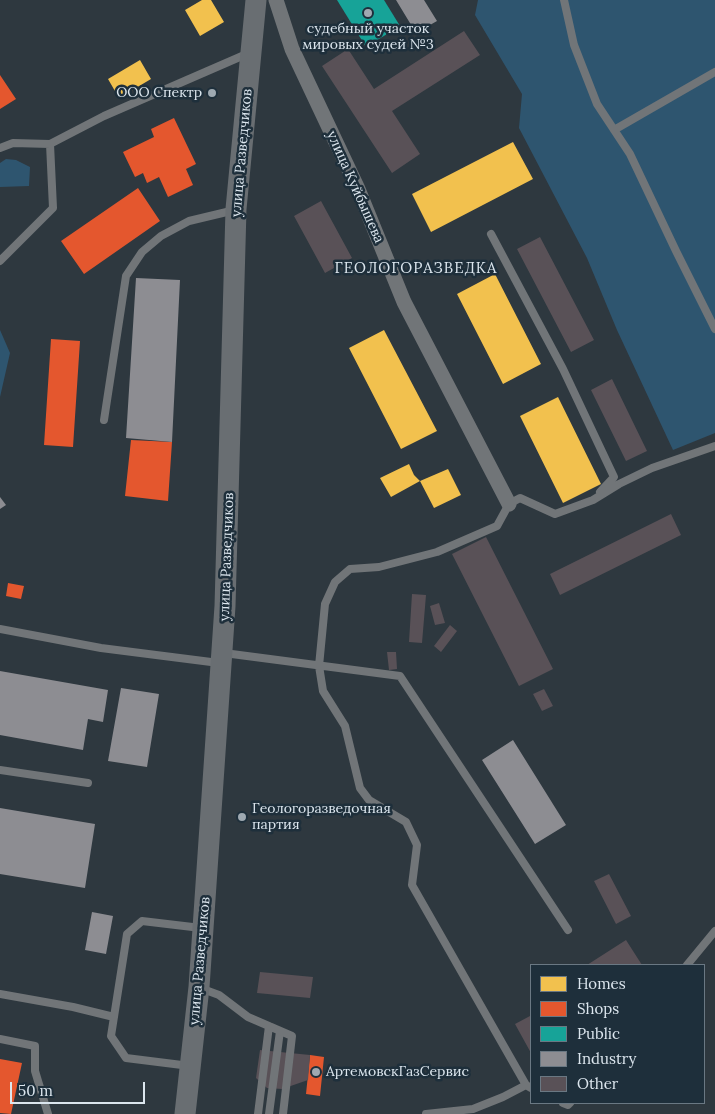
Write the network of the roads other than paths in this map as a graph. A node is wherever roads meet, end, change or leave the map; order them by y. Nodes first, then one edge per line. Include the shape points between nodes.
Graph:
1 (256, 0) edge
2 (276, 0) edge
3 (564, 0) edge
4 (250, 52) junction
5 (715, 72) edge
6 (614, 130) junction
7 (50, 144) junction
8 (0, 148) edge
9 (236, 209) junction
10 (491, 234) dead end
11 (0, 261) edge
12 (715, 329) edge
13 (104, 420) dead end
14 (715, 446) edge
15 (593, 500) junction
16 (510, 504) junction
17 (0, 629) edge
18 (221, 658) junction
19 (319, 666) junction
20 (0, 770) edge
21 (88, 783) dead end
22 (203, 928) junction
23 (568, 930) dead end
24 (715, 931) edge
25 (688, 964) edge
26 (199, 987) junction
27 (0, 994) edge
28 (114, 1018) junction
29 (269, 1026) junction
30 (280, 1031) junction
31 (0, 1038) edge
32 (190, 1066) junction
33 (528, 1086) edge
34 (48, 1114) edge
35 (185, 1114) edge
36 (258, 1114) edge
37 (270, 1114) edge
38 (283, 1114) edge
39 (426, 1114) edge

1 - 4 main road, улица Разведчиков
2 - 16 street, улица Куйбышева via 292,49 358,189 404,302
3 - 6 lane via 580,62 597,104
4 - 7 lane via 104,116
4 - 9 main road, улица Разведчиков
5 - 6 lane
6 - 12 lane via 630,154
7 - 8 lane via 12,143
7 - 11 lane via 53,208
9 - 13 lane via 189,221 161,236 142,252 126,276
9 - 18 main road, улица Разведчиков via 229,504
10 - 15 lane via 563,370 614,477
14 - 15 lane via 652,468
15 - 16 lane via 556,514 520,498
16 - 19 lane via 497,526 438,552 379,567 350,569 335,582 324,604
17 - 18 lane via 101,648
18 - 19 lane
18 - 22 main road, улица Разведчиков
19 - 23 lane via 400,676
19 - 33 lane via 323,691 345,726 360,788 369,800 406,822 417,845 412,885
20 - 21 lane
22 - 26 main road, улица Разведчиков
22 - 28 lane via 142,921 127,934
24 - 25 lane
26 - 29 lane
26 - 32 main road, улица Разведчиков
27 - 28 lane
28 - 32 lane via 111,1036 126,1058
29 - 30 lane
29 - 36 lane
30 - 37 lane
30 - 38 lane via 292,1036
31 - 34 lane via 35,1046 35,1071
32 - 35 main road, улица Разведчиков
33 - 39 lane via 472,1109

